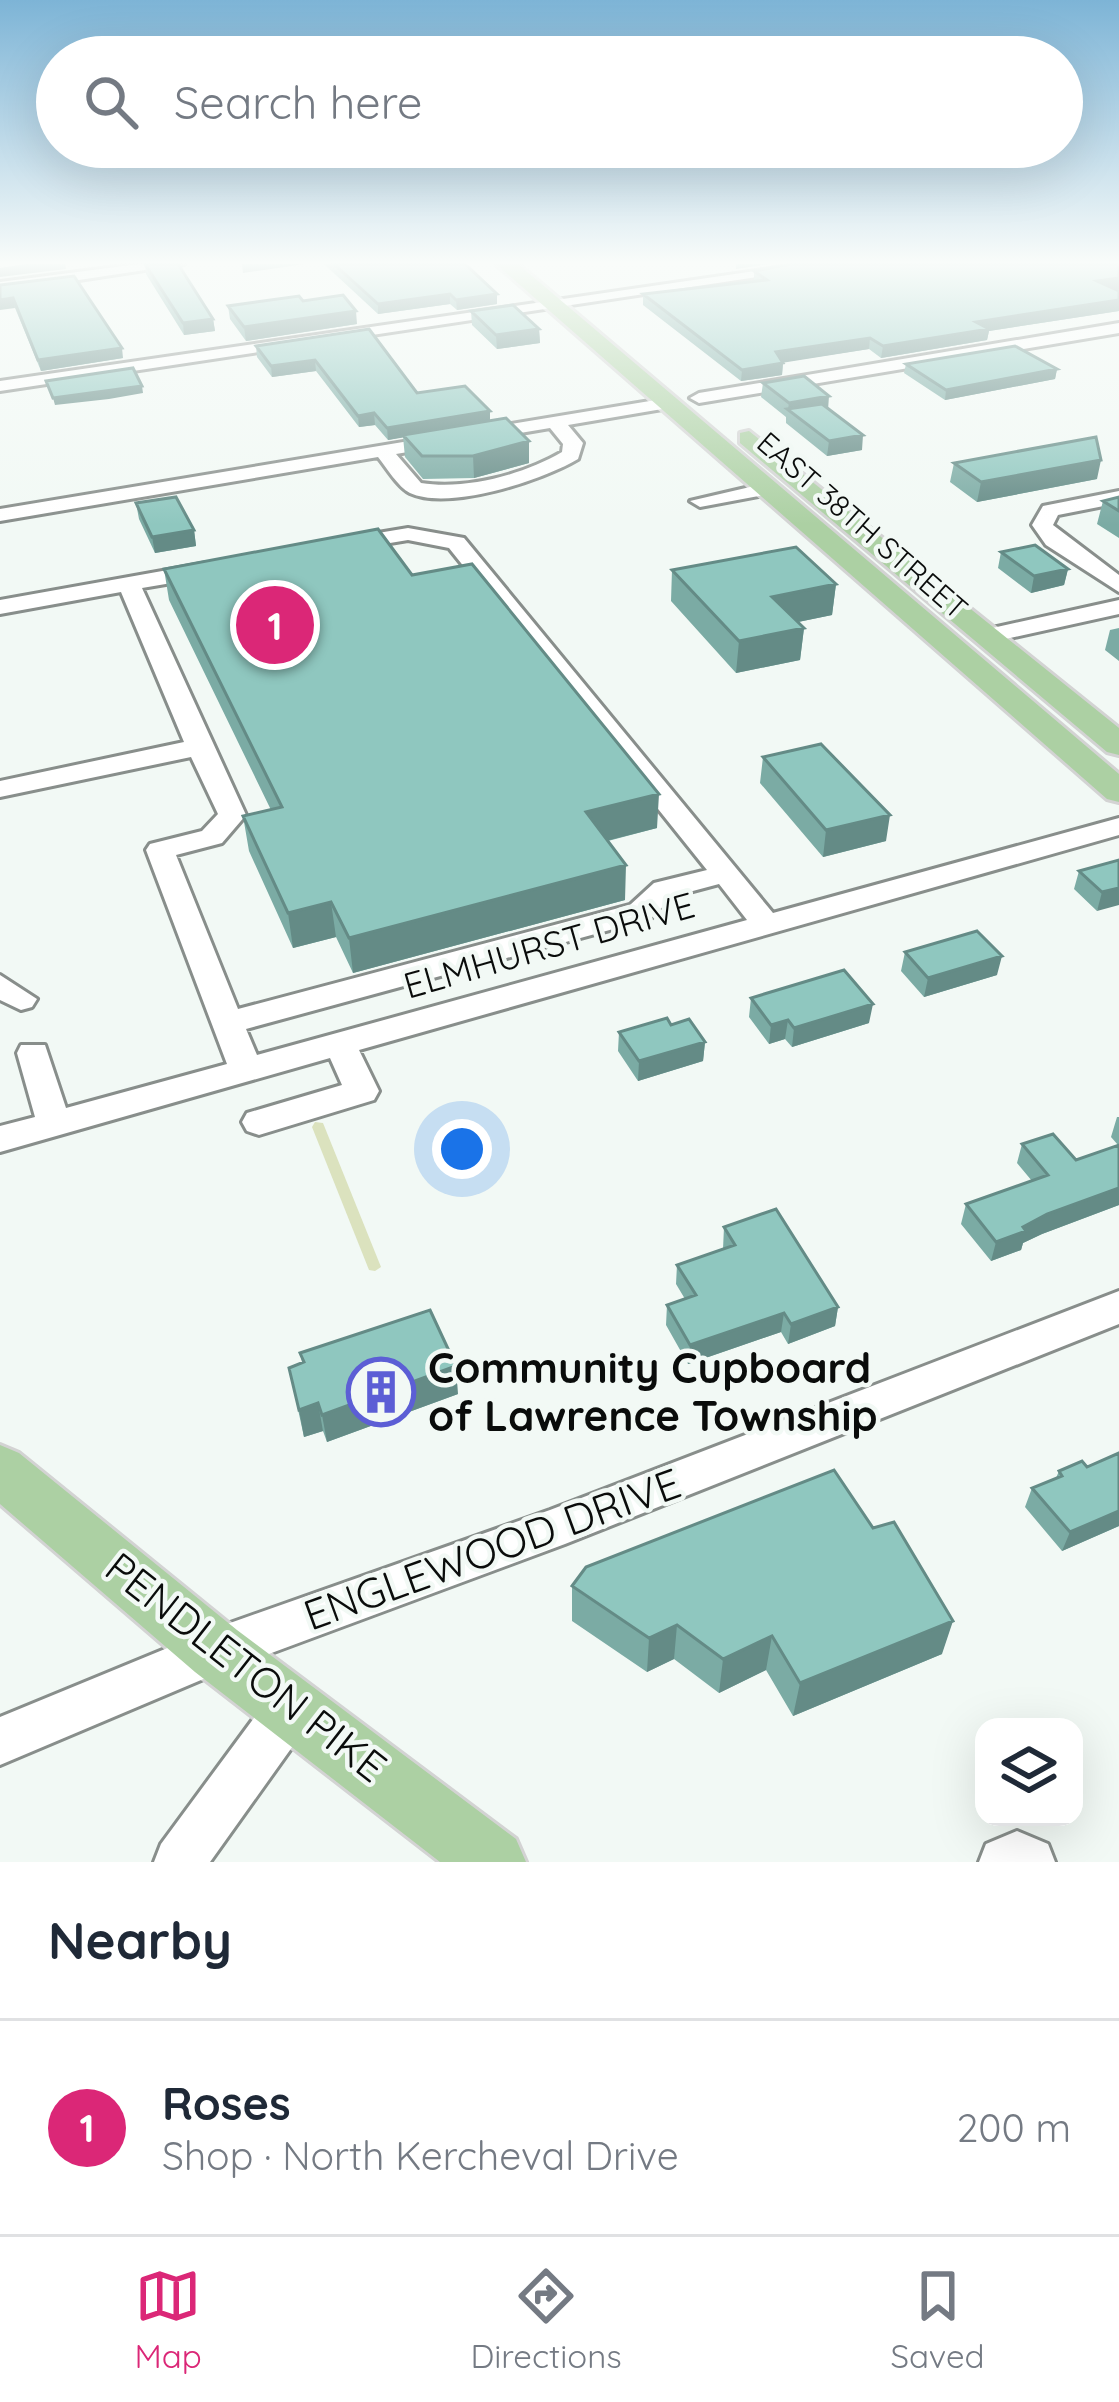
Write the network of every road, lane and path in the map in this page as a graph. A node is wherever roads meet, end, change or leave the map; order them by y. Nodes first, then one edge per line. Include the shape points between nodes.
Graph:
1 (240, 351) edge
2 (616, 351) edge
3 (635, 351) edge
4 (982, 351) edge
5 (0, 386) edge
6 (700, 398) junction
7 (668, 403) junction
8 (554, 421) junction
9 (382, 450) junction
10 (767, 489) junction
11 (1119, 496) edge
12 (700, 501) dead end
13 (0, 515) edge
14 (315, 550) edge
15 (222, 567) edge
16 (129, 584) junction
17 (1119, 585) edge
18 (0, 607) edge
19 (1119, 607) edge
20 (987, 636) junction
21 (1119, 745) edge
22 (199, 747) junction
23 (0, 790) edge
24 (1119, 792) edge
25 (1119, 826) edge
26 (725, 874) junction
27 (766, 925) junction
28 (227, 1023) junction
29 (340, 1044) junction
30 (33, 1053) dead end
31 (245, 1070) junction
32 (259, 1122) dead end
33 (54, 1124) junction
34 (0, 1139) edge
35 (1119, 1307) edge
36 (0, 1470) edge
37 (217, 1651) junction
38 (293, 1705) junction
39 (0, 1741) edge
40 (178, 1862) edge
41 (493, 1862) edge
42 (1004, 1862) edge
43 (1030, 1862) edge

1 - 5 street
2 - 7 main road, EAST 38TH STREET
3 - 6 main road, EAST 38TH STREET
4 - 6 street
6 - 20 main road, EAST 38TH STREET
7 - 8 street
7 - 10 main road, EAST 38TH STREET
8 - 9 street
8 - 9 street via 573,443 553,469 445,490 414,488
9 - 13 street
10 - 12 street
10 - 24 main road, EAST 38TH STREET
11 - 17 street via 1050,510 1042,525
14 - 26 street via 408,534 456,543
15 - 16 street
16 - 18 street
16 - 22 street
19 - 20 street
20 - 21 main road, EAST 38TH STREET
22 - 23 street
22 - 28 street via 232,815 212,837 160,850
25 - 27 street, ELMHURST DRIVE
26 - 27 street
26 - 28 street via 664,889 640,912
27 - 29 street, ELMHURST DRIVE
28 - 31 street
29 - 31 street, ELMHURST DRIVE
29 - 32 street via 362,1091
30 - 33 street
31 - 33 street, ELMHURST DRIVE
33 - 34 street, ELMHURST DRIVE
35 - 37 street, ENGLEWOOD DRIVE
36 - 37 main road, PENDLETON PIKE
37 - 38 main road, PENDLETON PIKE
37 - 39 street, ENGLEWOOD DRIVE
38 - 40 street
38 - 41 main road, PENDLETON PIKE
42 - 43 street

